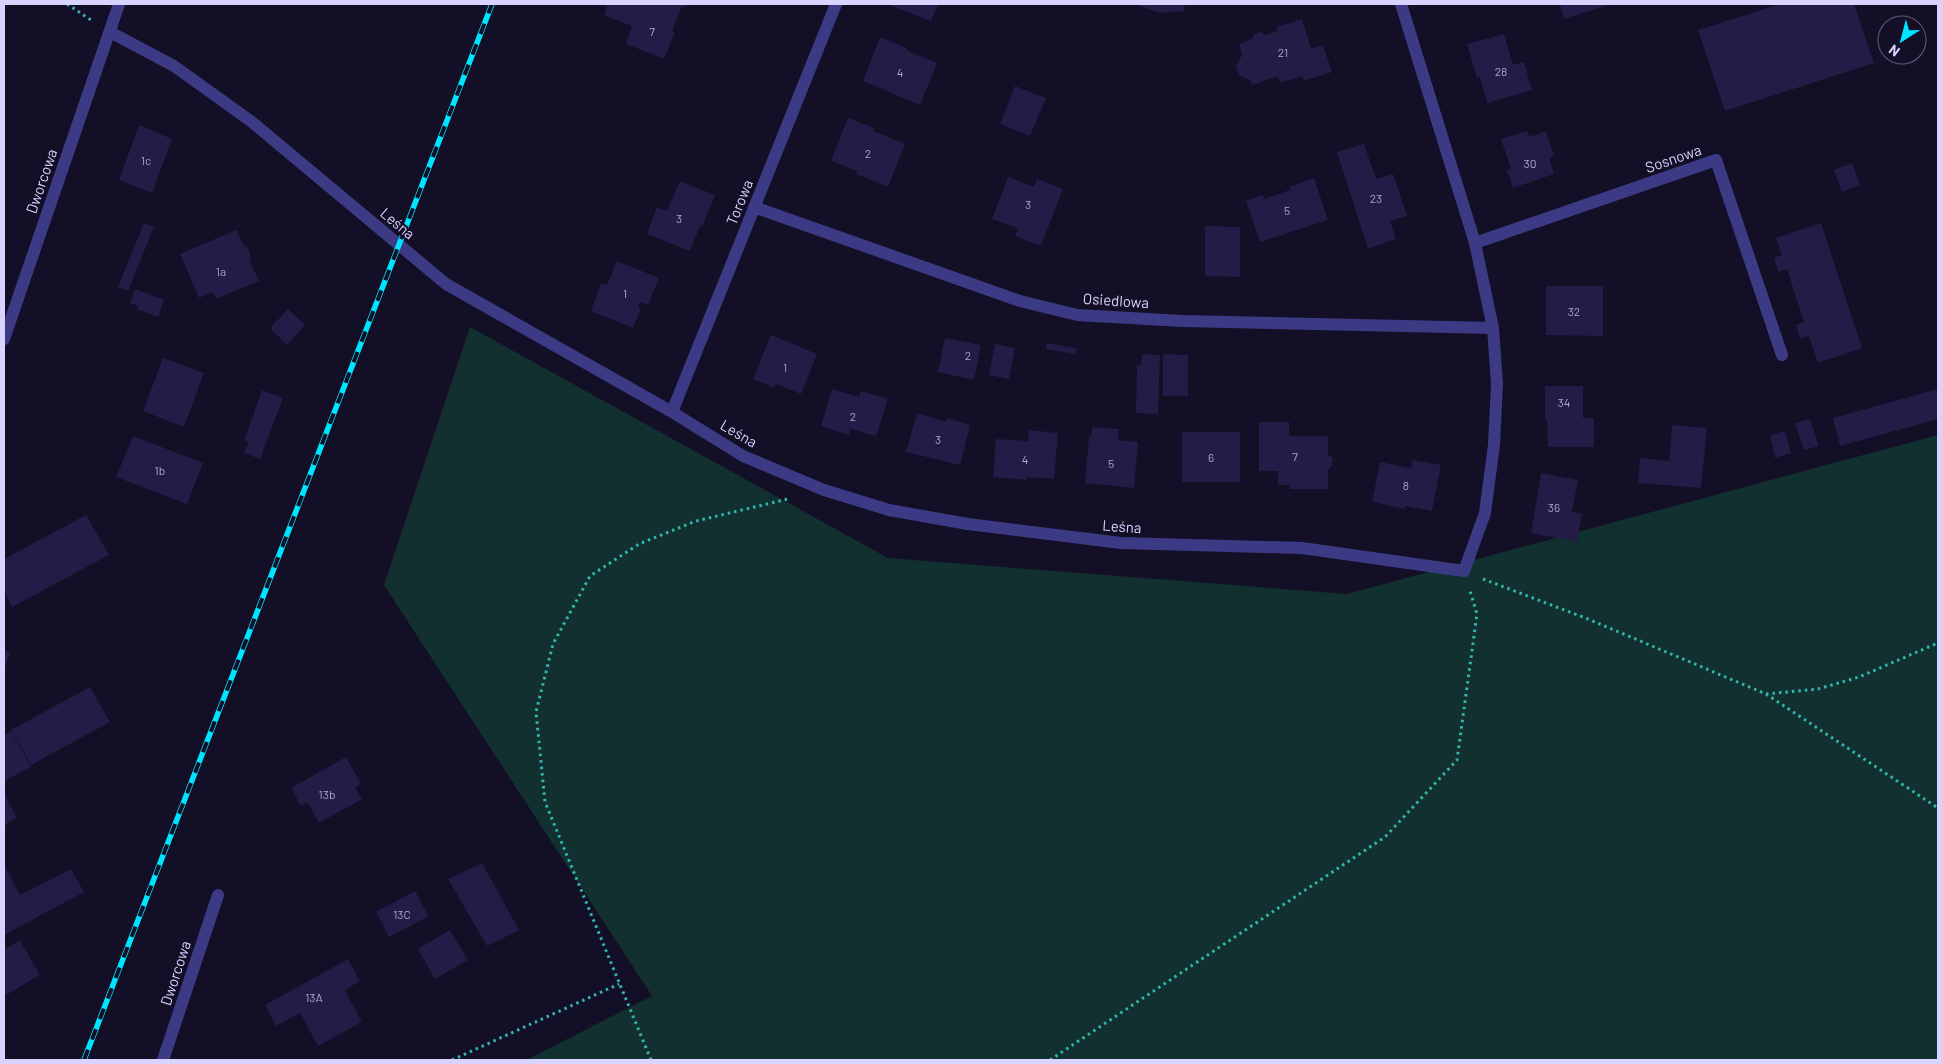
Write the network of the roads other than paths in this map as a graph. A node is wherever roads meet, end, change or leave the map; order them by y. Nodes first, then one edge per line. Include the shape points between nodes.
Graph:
1 (119, 4) edge
2 (836, 4) edge
3 (1401, 4) edge
4 (110, 32) junction
5 (754, 207) junction
6 (1475, 243) junction
7 (1493, 328) junction
8 (4, 339) edge
9 (1782, 355) dead end
10 (672, 412) junction
11 (218, 895) dead end
12 (163, 1060) edge

1 - 4 street, Dworcowa
2 - 5 street, Torowa
3 - 6 street
4 - 8 street, Dworcowa
4 - 10 street, Leśna via 174,66 252,122 446,284
5 - 7 street, Osiedlowa via 1020,301 1077,315 1183,321
5 - 10 street, Torowa
6 - 7 street
6 - 9 street, Sosnowa via 1716,160
7 - 10 street, Leśna via 1496,384 1494,445 1485,514 1464,571 1302,548 1121,543 978,526 889,510 824,490 743,456
11 - 12 street, Dworcowa

